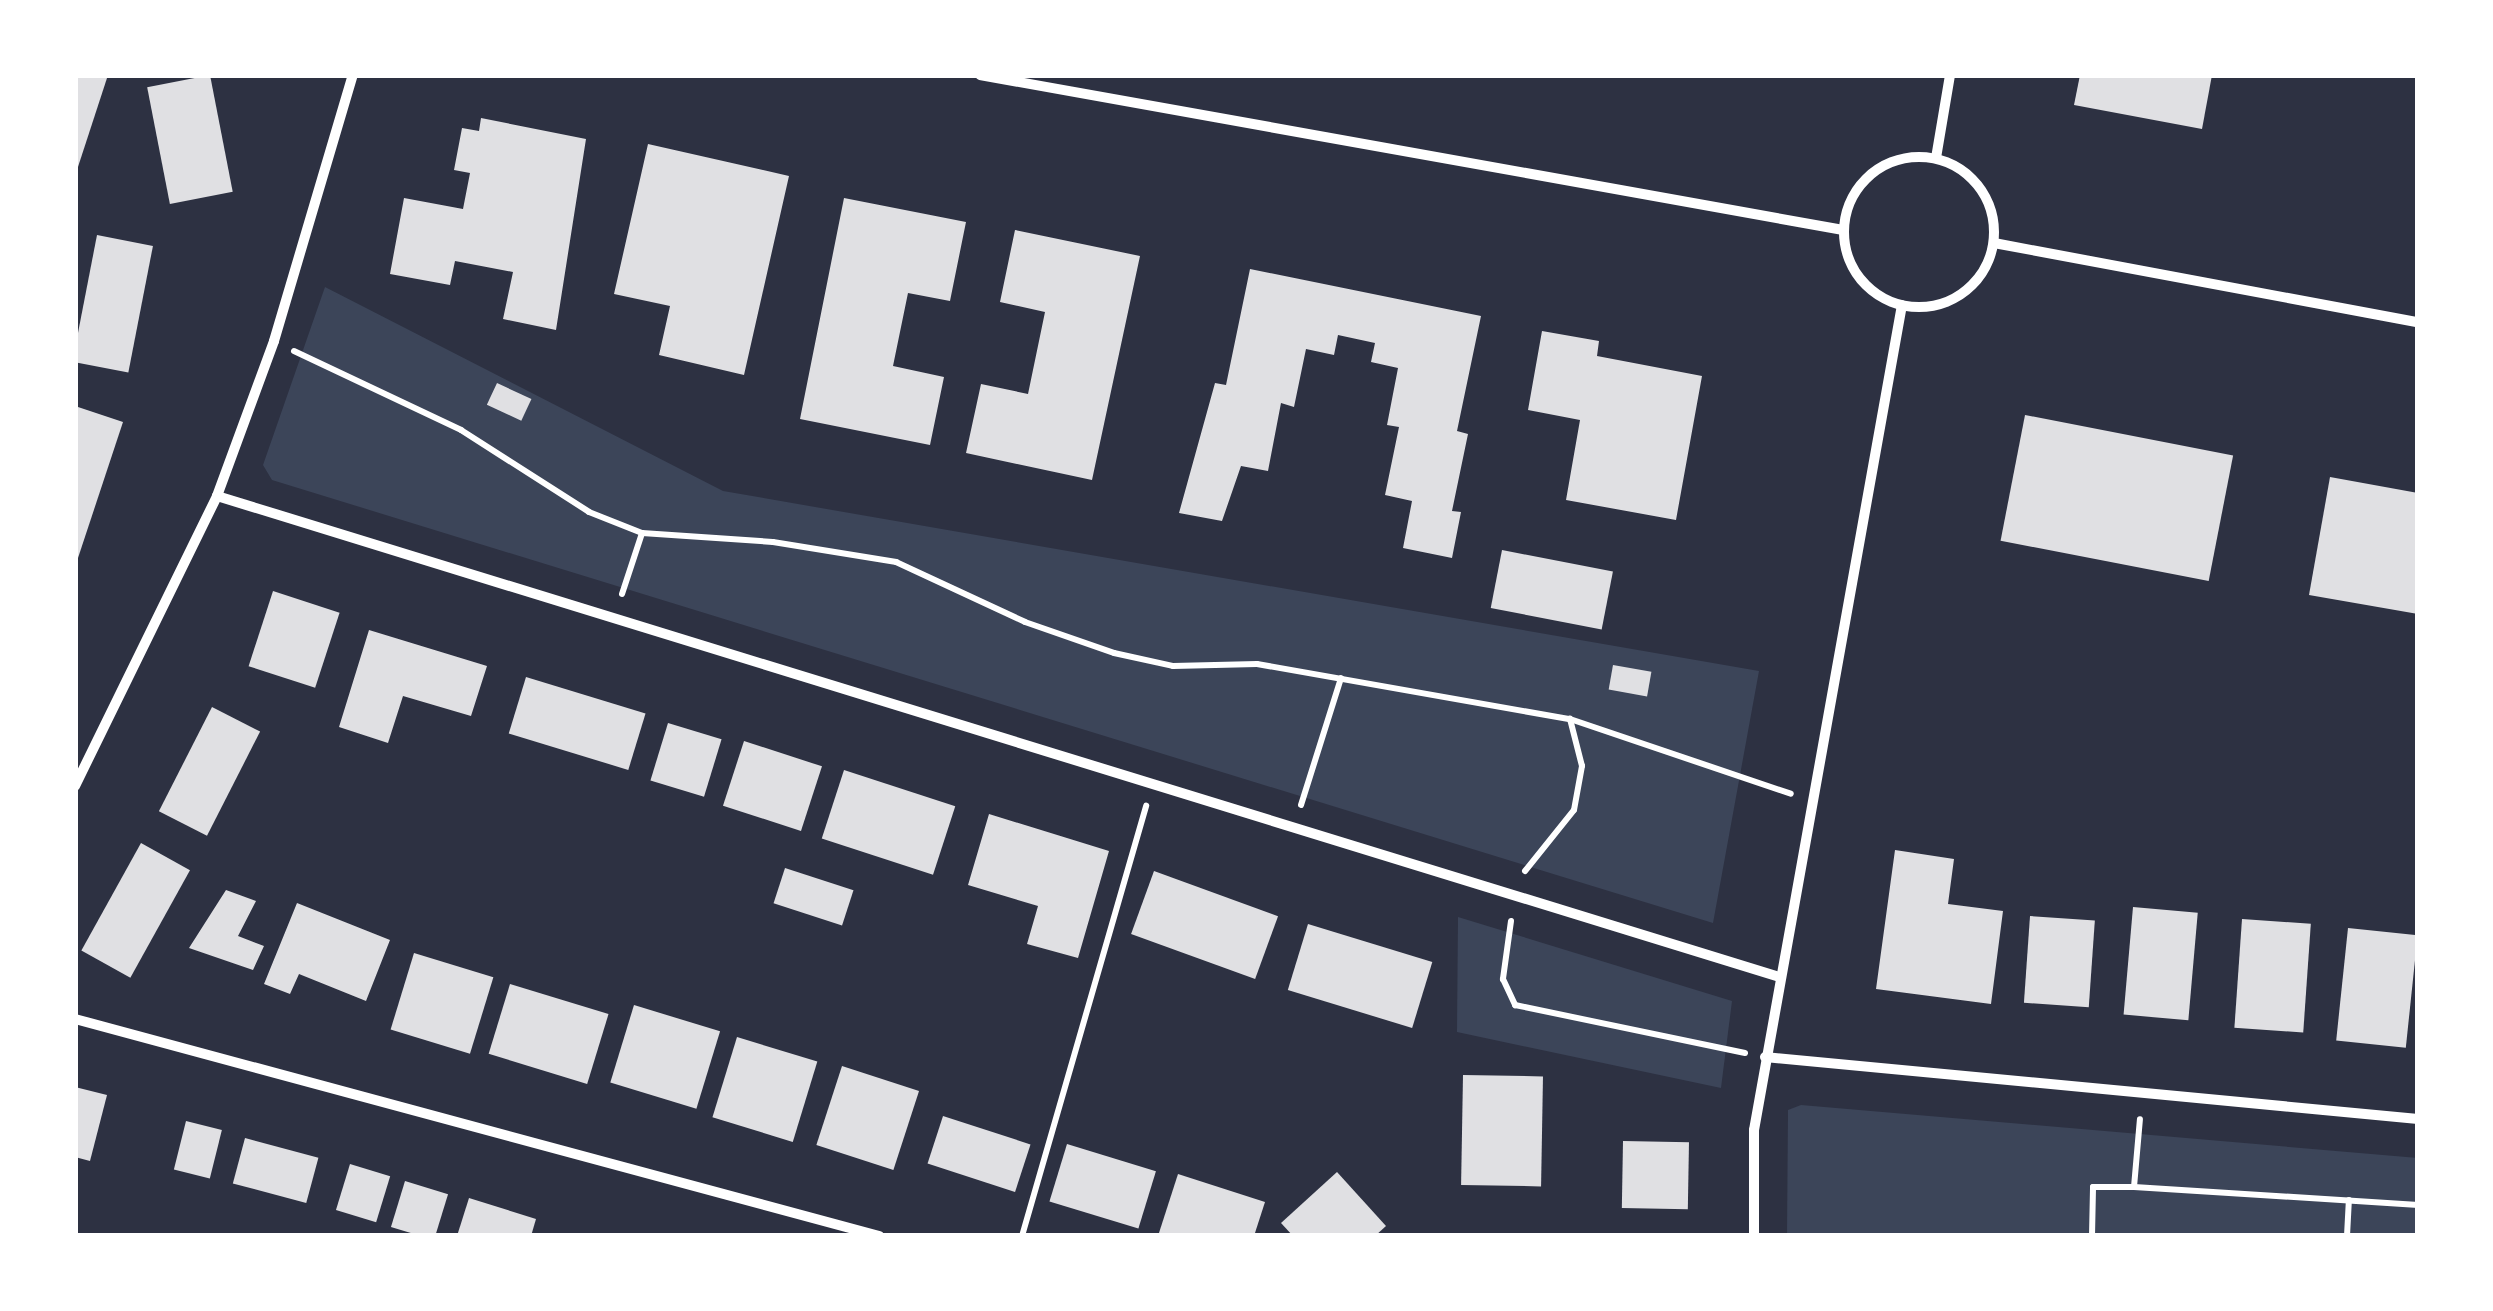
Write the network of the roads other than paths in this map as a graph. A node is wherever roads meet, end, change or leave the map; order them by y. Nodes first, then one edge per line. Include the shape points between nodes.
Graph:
1 (353, 75) edge
2 (980, 75) edge
3 (1950, 75) edge
4 (1936, 158) junction
5 (1844, 230) junction
6 (1994, 243) junction
7 (1902, 305) junction
8 (2418, 322) edge
9 (217, 496) junction
10 (75, 786) edge
11 (1780, 977) junction
12 (75, 1019) edge
13 (1766, 1057) junction
14 (2418, 1120) edge
15 (880, 1236) edge
16 (1754, 1236) edge

1 - 9 street via 274,341
2 - 5 street
3 - 4 street
4 - 5 street via 1892,161 1873,172 1847,208
4 - 6 street via 1975,180 1988,199
5 - 7 street via 1859,278
6 - 7 street via 1986,267 1951,301
6 - 8 street
7 - 11 street
9 - 10 street
9 - 11 street
11 - 13 street
12 - 15 street
13 - 14 street
13 - 16 street via 1754,1130

